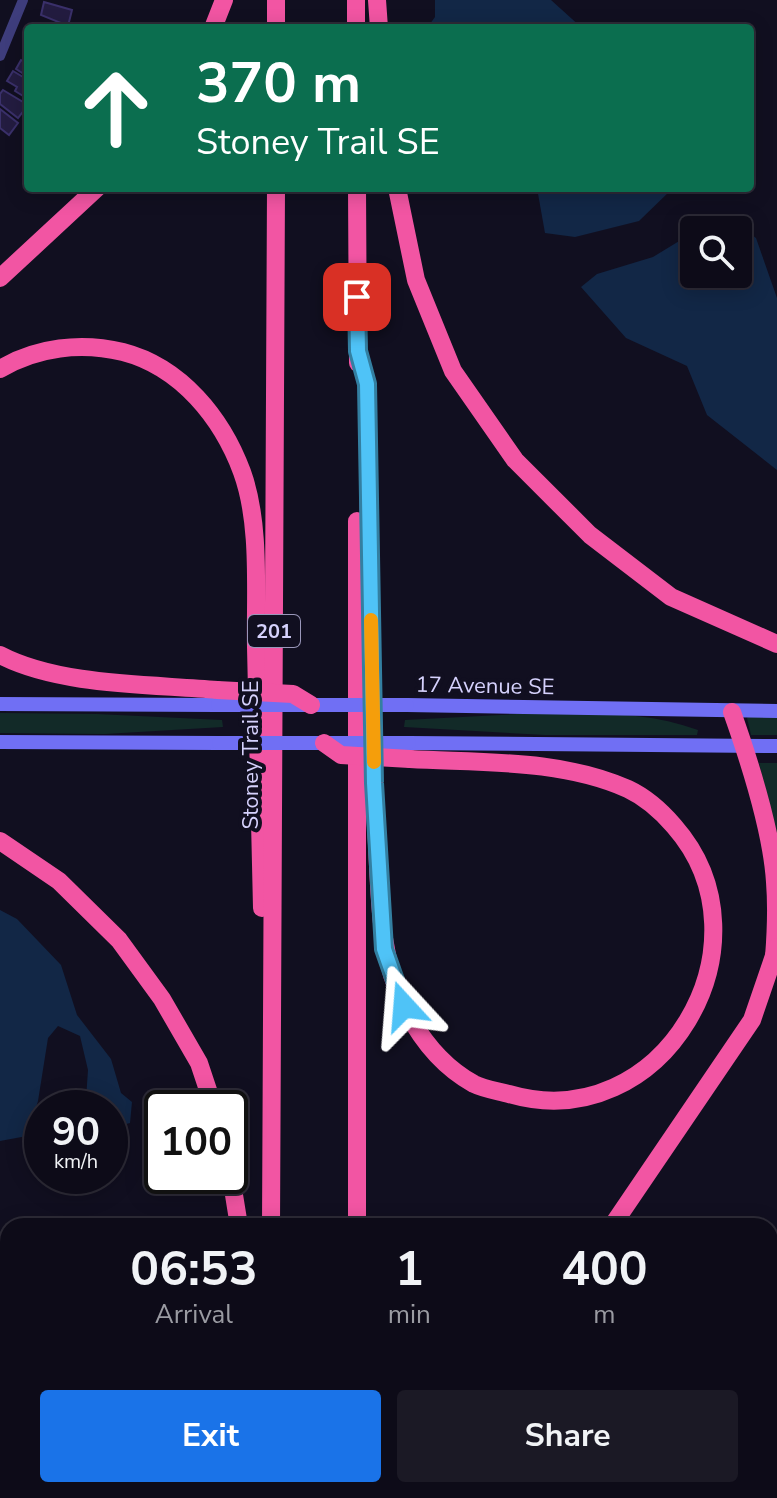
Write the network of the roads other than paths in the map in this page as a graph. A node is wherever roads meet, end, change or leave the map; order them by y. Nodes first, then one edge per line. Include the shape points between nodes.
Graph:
1 (23, 0) edge
2 (224, 0) edge
3 (276, 0) edge
4 (356, 0) edge
5 (377, 0) edge
6 (215, 24) edge
7 (276, 24) edge
8 (356, 24) edge
9 (379, 24) edge
10 (0, 56) edge
11 (93, 192) edge
12 (276, 192) edge
13 (357, 192) edge
14 (398, 192) edge
15 (0, 278) edge
16 (358, 351) junction
17 (0, 369) edge
18 (777, 644) edge
19 (0, 655) edge
20 (217, 697) junction
21 (0, 704) edge
22 (311, 705) joint
23 (777, 711) edge
24 (732, 712) junction
25 (0, 742) edge
26 (324, 743) joint
27 (744, 746) junction
28 (777, 746) edge
29 (409, 751) junction
30 (0, 841) edge
31 (776, 952) edge
32 (273, 1073) junction
33 (208, 1090) edge
34 (234, 1194) edge
35 (238, 1218) edge
36 (271, 1218) edge
37 (357, 1218) edge
38 (617, 1218) edge

1 - 10 street
2 - 6 highway
3 - 7 highway
4 - 8 highway
5 - 9 highway
11 - 15 highway
12 - 32 highway, Stoney Trail SE / 201
13 - 16 highway
14 - 18 highway via 416,280 453,371 515,460 590,535 671,597
16 - 29 highway via 367,384 374,783 384,949 404,1006 430,1049 474,1084 533,1101 589,1098 642,1074 682,1035 707,986 716,932 707,877 687,840 632,791 597,778
16 - 37 highway
17 - 32 highway via 58,349 111,349 137,356 184,384 204,404 243,475 255,559 265,1054
19 - 20 highway via 78,678
20 - 21 main road
20 - 22 highway, bridge via 293,694
22 - 24 main road, 17 Avenue SE, bridge
23 - 24 main road, 17 Avenue SE
24 - 27 highway
25 - 26 main road, bridge
26 - 29 highway, bridge via 341,755
27 - 28 main road
27 - 29 main road
27 - 31 highway via 775,879
30 - 33 highway via 59,881 119,940 162,999 199,1063
31 - 38 highway via 752,1020
32 - 36 highway, Stoney Trail SE / 201
34 - 35 highway

